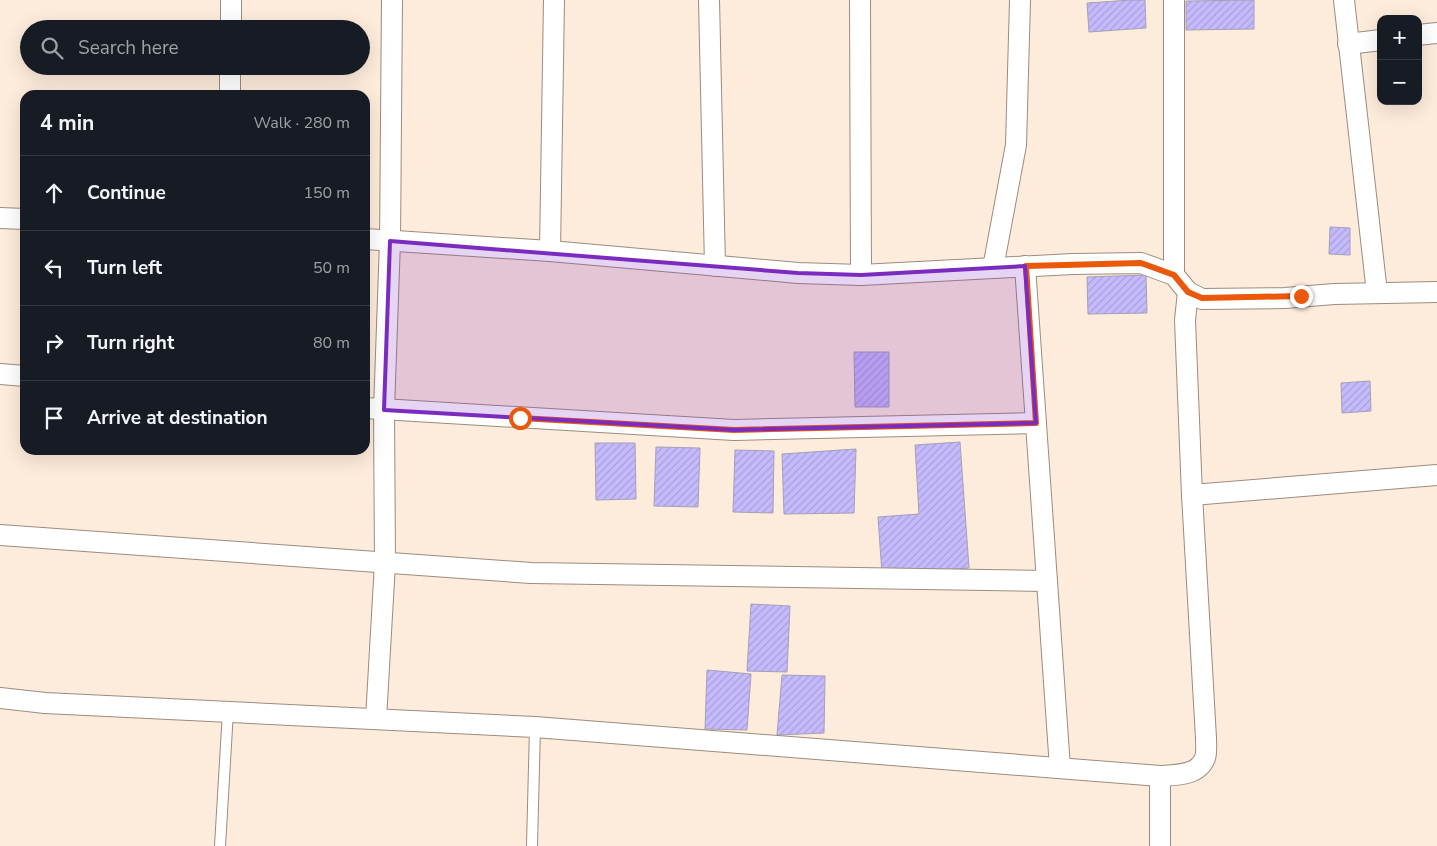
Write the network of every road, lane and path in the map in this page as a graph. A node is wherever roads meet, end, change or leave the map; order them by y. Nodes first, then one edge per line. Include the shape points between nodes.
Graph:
1 (231, 0) edge
2 (392, 0) edge
3 (554, 0) edge
4 (709, 0) edge
5 (860, 0) edge
6 (1020, 0) edge
7 (1174, 0) edge
8 (1344, 0) edge
9 (231, 20) edge
10 (1437, 33) edge
11 (1422, 35) edge
12 (1377, 40) edge
13 (1348, 44) junction
14 (230, 75) edge
15 (230, 90) edge
16 (0, 218) edge
17 (20, 219) edge
18 (370, 240) edge
19 (390, 241) junction
20 (550, 251) junction
21 (715, 266) junction
22 (1026, 266) junction
23 (993, 268) junction
24 (861, 275) junction
25 (1174, 275) junction
26 (1188, 292) junction
27 (1378, 292) junction
28 (1437, 292) edge
29 (0, 374) edge
30 (20, 376) edge
31 (374, 409) edge
32 (1036, 423) junction
33 (1437, 476) edge
34 (1192, 495) junction
35 (0, 535) edge
36 (385, 563) junction
37 (1047, 581) junction
38 (0, 698) edge
39 (228, 711) junction
40 (376, 719) junction
41 (536, 727) junction
42 (1060, 768) junction
43 (1160, 776) junction
44 (220, 846) edge
45 (532, 846) edge
46 (1160, 846) edge

1 - 9 street
2 - 19 street
3 - 20 street
4 - 21 street
5 - 24 street
6 - 23 street via 1016,144
7 - 25 street
8 - 13 street
10 - 11 street
12 - 13 street
13 - 27 street
14 - 15 street
16 - 17 street
18 - 19 street
19 - 20 street
19 - 31 street
20 - 21 street
21 - 24 street
22 - 23 street
22 - 25 street via 1141,263
22 - 32 street
23 - 24 street
25 - 26 street
26 - 27 street via 1202,298 1217,299
26 - 34 street via 1185,320
27 - 28 street
29 - 30 street
31 - 32 street via 734,430
31 - 36 street
32 - 37 street
33 - 34 street
34 - 43 street via 1205,758 1198,768 1182,775
35 - 36 street
36 - 37 street via 531,574
36 - 40 street
37 - 42 street
38 - 39 street
39 - 40 street
39 - 44 lane
40 - 41 street
41 - 42 street
41 - 45 lane
42 - 43 street
43 - 46 street

